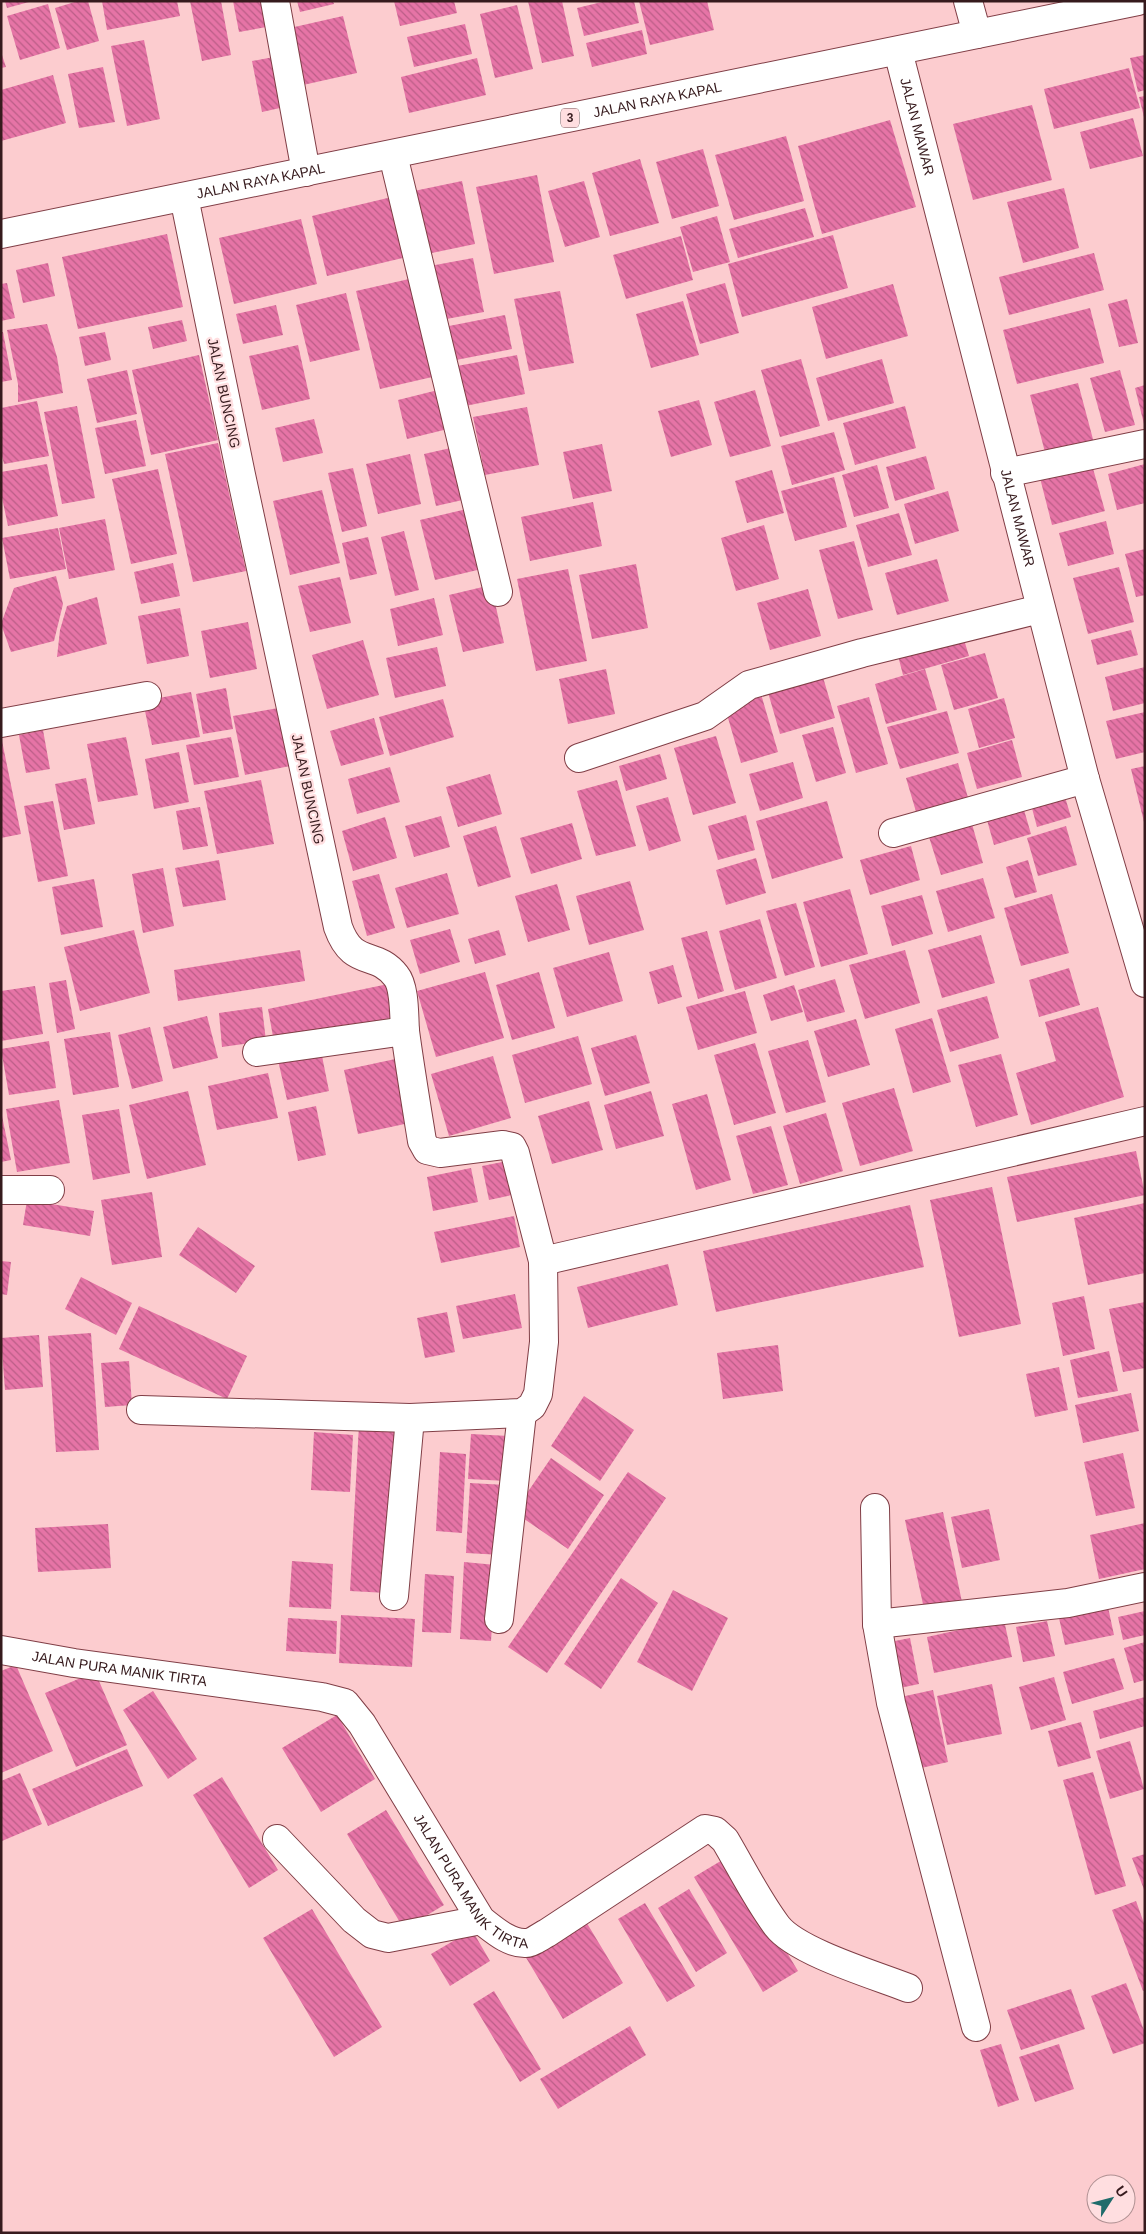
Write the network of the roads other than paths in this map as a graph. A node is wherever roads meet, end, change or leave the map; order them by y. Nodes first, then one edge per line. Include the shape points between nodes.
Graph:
1 (275, 1) edge
2 (968, 1) edge
3 (1138, 1) edge
4 (977, 34) junction
5 (898, 51) junction
6 (393, 154) junction
7 (306, 172) junction
8 (184, 197) junction
9 (1, 234) edge
10 (1145, 444) edge
11 (1006, 473) junction
12 (498, 592) dead end
13 (1040, 610) junction
14 (147, 696) dead end
15 (1, 723) edge
16 (579, 758) dead end
17 (1085, 779) junction
18 (893, 833) dead end
19 (1145, 983) edge
20 (405, 1031) junction
21 (257, 1052) dead end
22 (1145, 1121) edge
23 (1, 1190) edge
24 (50, 1190) dead end
25 (543, 1261) junction
26 (530, 1403) junction
27 (141, 1410) dead end
28 (410, 1418) junction
29 (875, 1508) dead end
30 (1145, 1587) edge
31 (394, 1596) dead end
32 (499, 1619) dead end
33 (877, 1624) junction
34 (1, 1650) edge
35 (277, 1840) dead end
36 (481, 1920) junction
37 (908, 1988) dead end
38 (976, 2027) dead end

1 - 7 main road
2 - 4 main road
3 - 4 main road, JALAN RAYA KAPAL / 3
4 - 5 main road, JALAN RAYA KAPAL / 3
5 - 6 main road, JALAN RAYA KAPAL / 3
5 - 11 main road, JALAN MAWAR
6 - 7 main road, JALAN RAYA KAPAL / 3
6 - 12 main road
7 - 8 main road, JALAN RAYA KAPAL / 3
8 - 9 main road, JALAN RAYA KAPAL / 3
8 - 20 main road, JALAN BUNCING via 338,927 344,943 352,952 386,966 398,977
10 - 11 main road
11 - 13 main road, JALAN MAWAR
13 - 16 main road via 862,653 749,685 699,718
13 - 17 main road, JALAN MAWAR
14 - 15 main road
17 - 18 main road
17 - 19 main road, JALAN MAWAR
20 - 21 main road
20 - 25 main road, JALAN BUNCING via 422,1141 427,1150 440,1153 503,1145 512,1147
22 - 25 main road
23 - 24 main road
25 - 26 main road via 544,1342
26 - 28 main road
26 - 32 main road
27 - 28 main road
28 - 31 main road
29 - 33 main road
30 - 33 main road via 1068,1603
33 - 38 main road via 891,1704
34 - 36 main road, JALAN PURA MANIK TIRTA via 345,1703 362,1724
35 - 36 main road via 354,1920 372,1934 388,1938
36 - 37 main road, JALAN PURA MANIK TIRTA via 500,1934 526,1943 547,1933 705,1830 715,1832 725,1840 777,1926 793,1940

